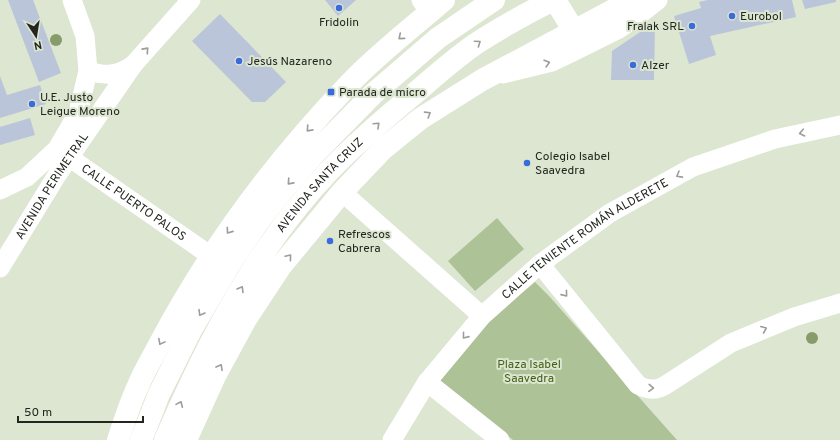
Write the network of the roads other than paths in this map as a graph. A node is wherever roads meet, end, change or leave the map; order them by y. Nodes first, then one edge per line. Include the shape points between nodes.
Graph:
1 (72, 0) edge
2 (191, 0) edge
3 (450, 0) edge
4 (494, 0) edge
5 (554, 0) edge
6 (632, 0) edge
7 (658, 0) edge
8 (432, 4) edge
9 (602, 7) edge
10 (574, 31) junction
11 (438, 38) junction
12 (133, 65) junction
13 (88, 71) junction
14 (482, 80) junction
15 (840, 125) edge
16 (63, 153) junction
17 (0, 190) edge
18 (342, 192) junction
19 (211, 256) junction
20 (540, 264) junction
21 (0, 268) edge
22 (840, 303) edge
23 (482, 316) junction
24 (427, 382) junction
25 (118, 440) edge
26 (141, 440) edge
27 (165, 440) edge
28 (186, 440) edge
29 (392, 440) edge
30 (500, 440) edge

1 - 13 street via 85,36
12 -> 2 street, AVENIDA PERIMETRAL
3 - 11 main road
4 - 11 main road, AVENIDA SANTA CRUZ
5 - 10 main road
27 -> 5 main road, AVENIDA SANTA CRUZ via 218,328 250,274 281,230 329,171 380,123 479,42
6 - 9 main road, AVENIDA SANTA CRUZ
14 -> 7 street via 552,62 619,29
8 -> 19 main road via 352,82 303,135 266,178
9 - 10 main road, AVENIDA SANTA CRUZ
10 - 14 main road, AVENIDA SANTA CRUZ
11 -> 26 main road, AVENIDA SANTA CRUZ via 373,94 316,152 258,222 191,330 159,394
12 - 13 street, AVENIDA PERIMETRAL via 124,72 111,74
12 - 16 street, AVENIDA PERIMETRAL
13 - 16 street via 78,113
18 -> 14 main road, AVENIDA SANTA CRUZ via 383,149 420,119
15 -> 20 street, CALLE TENIENTE ROMÁN ALDERETE via 774,139 693,167 610,213
16 - 17 street via 27,177
16 - 19 street, CALLE PUERTO PALOS
16 - 21 street, AVENIDA PERIMETRAL via 56,175
18 - 23 street
28 -> 18 main road, AVENIDA SANTA CRUZ via 215,376 246,319 281,266
19 -> 25 main road via 137,386
20 -> 22 street via 638,385 650,390 664,386 731,343 794,316
20 - 23 street, CALLE TENIENTE ROMÁN ALDERETE
23 -> 24 street, CALLE TENIENTE ROMÁN ALDERETE
24 - 29 street, CALLE TENIENTE ROMÁN ALDERETE
24 - 30 street

